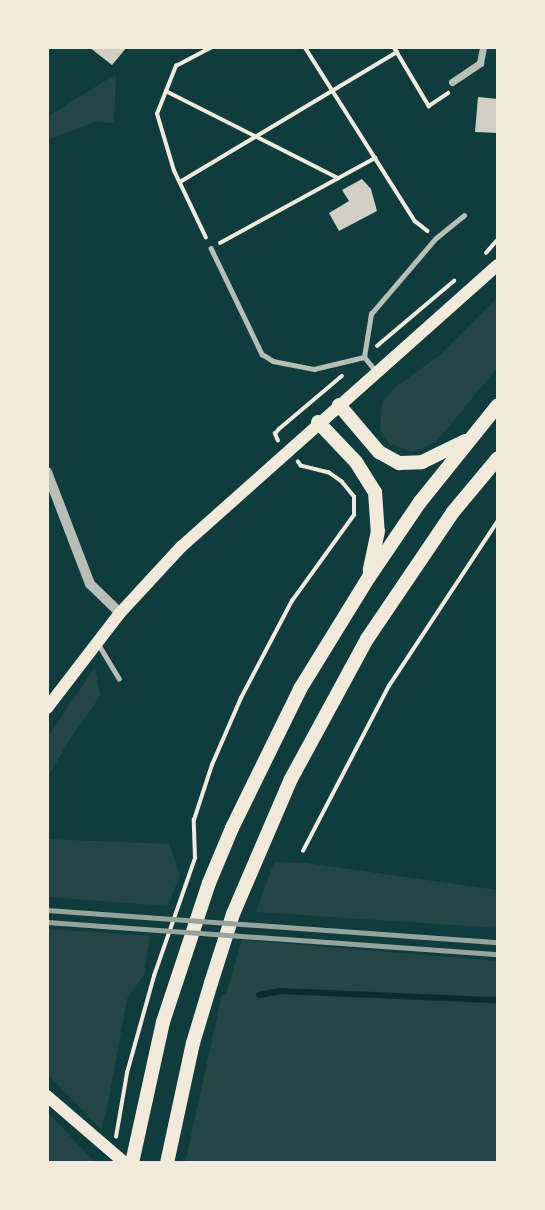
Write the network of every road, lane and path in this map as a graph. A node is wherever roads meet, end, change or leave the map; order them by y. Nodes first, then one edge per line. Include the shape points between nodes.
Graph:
1 (212, 47) edge
2 (305, 47) edge
3 (483, 47) edge
4 (396, 50) edge
5 (452, 82) dead end
6 (332, 90) junction
7 (166, 91) junction
8 (440, 99) dead end
9 (255, 137) junction
10 (375, 158) junction
11 (338, 178) junction
12 (180, 182) junction
13 (464, 215) dead end
14 (436, 238) junction
15 (211, 248) junction
16 (498, 265) edge
17 (364, 357) junction
18 (377, 372) junction
19 (339, 405) junction
20 (498, 405) edge
21 (318, 422) junction
22 (470, 439) junction
23 (287, 450) junction
24 (498, 458) edge
25 (47, 471) edge
26 (498, 522) edge
27 (369, 577) junction
28 (120, 613) junction
29 (96, 641) junction
30 (119, 678) dead end
31 (47, 708) edge
32 (303, 851) dead end
33 (47, 1096) edge
34 (114, 1150) dead end
35 (125, 1163) edge
36 (132, 1163) edge
37 (167, 1163) edge

1 - 7 path via 176,66
2 - 6 path
3 - 5 street via 480,63
4 - 6 path
4 - 8 path via 429,106
6 - 9 path
6 - 10 path
7 - 9 path
7 - 12 path via 158,114
9 - 11 path
9 - 12 path
10 - 11 path
10 - 14 path via 415,221
11 - 15 path
12 - 15 path
13 - 14 lane
14 - 17 lane via 370,314
15 - 17 lane via 262,354 273,361 314,369
16 - 18 main road
17 - 18 lane
18 - 19 main road
19 - 21 main road
19 - 22 highway via 379,452 399,463 422,462
20 - 22 highway
21 - 23 main road
21 - 27 highway via 356,463 375,492 378,531
22 - 27 highway
23 - 28 main road via 181,547
23 - 34 path via 301,466 330,473 342,482 354,497 355,515 292,601 212,765 194,820 195,858 154,976 127,1073
24 - 37 highway via 453,512 367,639 291,779 233,914 203,1010
25 - 28 street via 90,584
26 - 32 path via 389,686
27 - 36 highway via 300,690 226,842 163,1023
28 - 29 main road
29 - 30 lane
29 - 31 main road
33 - 35 main road

